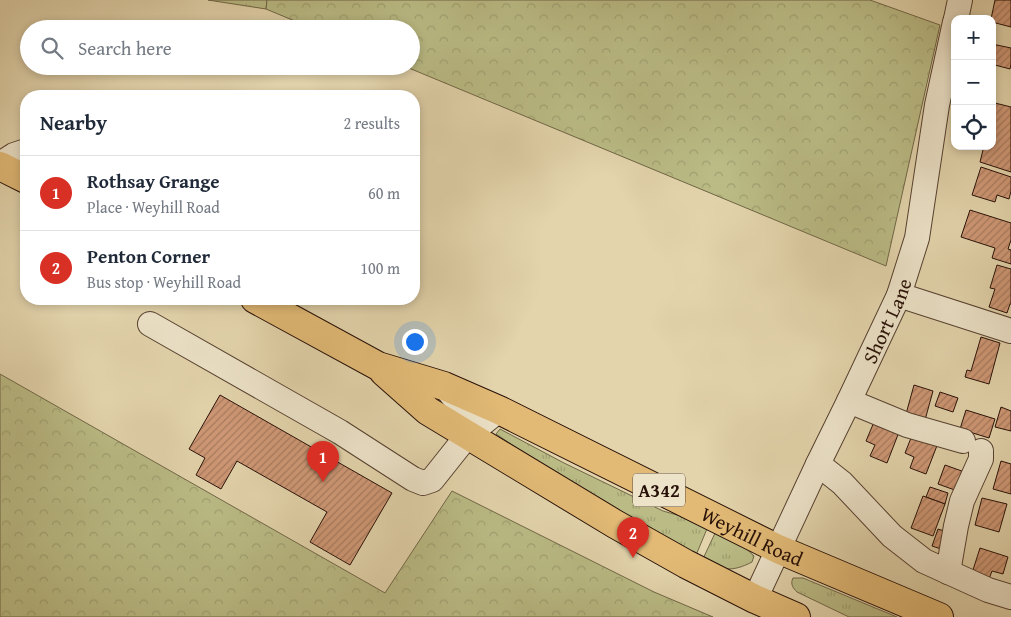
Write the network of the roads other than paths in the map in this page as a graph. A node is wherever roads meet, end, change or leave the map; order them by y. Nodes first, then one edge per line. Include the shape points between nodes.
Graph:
1 (960, 0) edge
2 (956, 15) edge
3 (951, 39) edge
4 (20, 153) edge
5 (0, 165) edge
6 (20, 176) edge
7 (898, 295) junction
8 (266, 305) edge
9 (150, 324) dead end
10 (1011, 331) edge
11 (378, 366) junction
12 (444, 386) junction
13 (849, 401) junction
14 (499, 410) junction
15 (467, 436) junction
16 (818, 464) junction
17 (778, 549) junction
18 (948, 572) junction
19 (1011, 597) edge
20 (755, 599) junction
21 (796, 617) edge
22 (939, 617) edge

1 - 2 street, Short Lane
3 - 7 street, Short Lane via 937,105 917,238
4 - 5 street
5 - 6 main road
7 - 10 street
7 - 13 street, Short Lane
8 - 11 main road, Weyhill Road / A342
9 - 15 street via 423,483 432,480
11 - 12 main road, Weyhill Road / A342
11 - 15 main road, Weyhill Road / A342 via 428,411
12 - 14 main road, Weyhill Road / A342
12 - 15 street via 462,407
13 - 16 street, Short Lane
13 - 18 street via 972,446 981,459 962,501
14 - 15 street
14 - 17 main road, Weyhill Road / A342
15 - 20 main road, Weyhill Road / A342 via 615,524
16 - 17 street, Short Lane
16 - 18 street via 842,483 892,536 924,562
17 - 20 street, Short Lane
17 - 22 main road, Weyhill Road / A342
18 - 19 street
20 - 21 main road, Weyhill Road / A342

